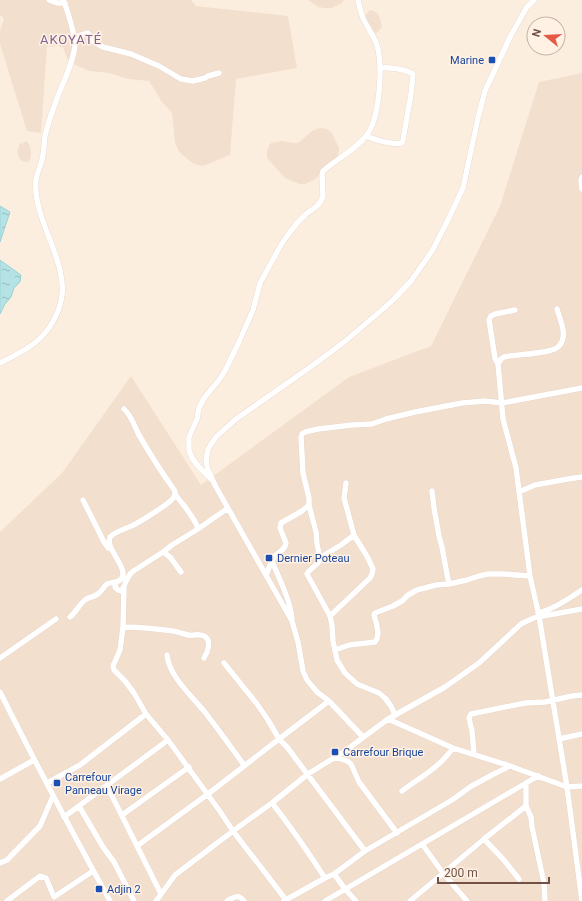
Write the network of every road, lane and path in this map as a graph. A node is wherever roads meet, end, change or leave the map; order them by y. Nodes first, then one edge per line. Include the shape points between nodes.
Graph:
1 (50, 0) edge
2 (358, 0) edge
3 (534, 0) edge
4 (64, 2) edge
5 (75, 37) junction
6 (380, 68) junction
7 (219, 73) dead end
8 (366, 136) junction
9 (582, 177) edge
10 (582, 189) edge
11 (557, 309) dead end
12 (515, 310) dead end
13 (0, 363) edge
14 (498, 364) junction
15 (582, 388) edge
16 (502, 403) junction
17 (124, 409) dead end
18 (582, 477) edge
19 (214, 482) junction
20 (346, 483) dead end
21 (432, 491) dead end
22 (519, 492) junction
23 (175, 494) junction
24 (83, 500) dead end
25 (309, 505) junction
26 (228, 508) junction
27 (198, 529) junction
28 (354, 535) junction
29 (111, 548) junction
30 (163, 552) junction
31 (320, 558) junction
32 (272, 561) junction
33 (181, 572) dead end
34 (266, 575) junction
35 (530, 576) junction
36 (122, 582) junction
37 (449, 584) junction
38 (582, 590) edge
39 (582, 609) edge
40 (539, 614) junction
41 (70, 616) dead end
42 (330, 616) junction
43 (56, 619) dead end
44 (292, 621) junction
45 (123, 627) junction
46 (335, 650) junction
47 (167, 655) dead end
48 (0, 658) edge
49 (204, 658) dead end
50 (224, 663) dead end
51 (0, 692) edge
52 (582, 695) edge
53 (328, 701) junction
54 (552, 701) junction
55 (146, 714) junction
56 (395, 716) junction
57 (388, 719) junction
58 (582, 734) edge
59 (364, 737) junction
60 (279, 738) junction
61 (559, 739) junction
62 (168, 740) junction
63 (453, 748) junction
64 (474, 754) junction
65 (335, 757) junction
66 (34, 760) junction
67 (244, 765) junction
68 (510, 766) junction
69 (188, 767) junction
70 (308, 774) junction
71 (538, 776) junction
72 (0, 779) edge
73 (47, 783) junction
74 (526, 783) junction
75 (107, 786) junction
76 (582, 786) edge
77 (567, 787) junction
78 (402, 791) dead end
79 (208, 794) junction
80 (53, 796) junction
81 (272, 803) junction
82 (79, 806) junction
83 (526, 806) junction
84 (122, 815) junction
85 (64, 817) junction
86 (233, 831) junction
87 (397, 833) junction
88 (484, 839) junction
89 (422, 844) junction
90 (137, 846) junction
91 (365, 851) junction
92 (0, 863) edge
93 (93, 871) junction
94 (443, 873) junction
95 (334, 874) junction
96 (325, 878) junction
97 (519, 879) dead end
98 (345, 889) junction
99 (161, 894) junction
100 (285, 900) edge
101 (7, 901) edge
102 (110, 901) edge
103 (134, 901) edge
104 (156, 901) edge
105 (227, 901) edge
106 (244, 901) edge
107 (325, 901) edge
108 (356, 901) edge
109 (411, 901) edge
110 (467, 901) edge
111 (545, 901) edge
112 (582, 901) edge

1 - 4 street
2 - 6 street via 363,17 377,44
3 - 19 street via 510,35 485,91 463,188 432,251 411,281 383,309 343,343 236,419 216,437 208,449 206,461
4 - 5 street
5 - 7 street via 88,33 91,40 103,47 132,54 181,79 193,81
5 - 13 street via 75,45 45,137 36,183 37,197 61,276 61,301 52,324 43,336 30,347
6 - 8 street via 377,105 370,131
6 - 8 street via 387,67 413,74 403,140 402,143 394,144
8 - 19 street via 323,171 321,201 298,222 281,245 260,283 248,323 225,371 199,408 197,419 188,437 189,450 198,466
9 - 10 street
11 - 14 street via 563,328 560,347 508,356 500,359
12 - 14 street via 495,314 490,320
14 - 16 street
15 - 16 street
16 - 22 street via 503,419 516,468
16 - 25 street via 485,401 462,404 415,412 372,424 305,432 301,437 303,473
17 - 23 street
18 - 22 street via 535,485
19 - 26 street
20 - 28 street via 344,498
21 - 37 street via 438,536
22 - 35 street
23 - 27 street via 190,513
23 - 29 street via 170,502 112,535 109,541
24 - 29 street via 104,542
25 - 31 street
25 - 32 street via 281,523 280,528 286,546
26 - 27 street
26 - 34 street
27 - 30 street
28 - 31 street
28 - 42 street via 373,568 372,574
29 - 36 street via 122,570
30 - 33 street
30 - 36 street via 132,572
31 - 42 street via 307,574
32 - 34 street
32 - 44 street via 288,600
34 - 44 street
35 - 37 street via 488,574
35 - 40 street
36 - 41 street via 108,584 82,603
36 - 45 street
37 - 46 street via 417,590 393,606 375,613 378,635 375,642
38 - 40 street via 554,608
39 - 40 street via 543,616
40 - 54 street
40 - 56 street via 521,624 479,662 445,687
42 - 46 street
43 - 48 street
44 - 53 street via 307,680
45 - 49 street via 204,635 209,644
45 - 55 street via 114,670 134,693
46 - 56 street via 337,660 345,673 357,684 385,698
47 - 67 street via 174,676
50 - 60 street via 257,704
51 - 66 street
52 - 54 street
53 - 59 street
53 - 60 street
54 - 61 street
54 - 64 street via 525,703 472,714 469,721
55 - 62 street
55 - 73 street via 80,765
56 - 57 street
57 - 59 street
57 - 63 street
58 - 61 street
59 - 65 street
60 - 67 street
60 - 70 street
61 - 77 street
62 - 69 street
62 - 75 street
63 - 64 street
63 - 78 street via 433,769
64 - 68 street
65 - 70 street
65 - 87 street via 351,764 359,782
66 - 72 street
66 - 73 street
67 - 79 street
68 - 71 street
68 - 87 street via 470,787
69 - 79 street
69 - 84 street
70 - 81 street
70 - 91 street
71 - 74 street
71 - 77 street
73 - 80 street
74 - 83 street
74 - 89 street
75 - 82 street
75 - 84 street
76 - 77 street
77 - 112 street
79 - 86 street
79 - 90 street
80 - 85 street
80 - 92 street via 40,826 7,860
81 - 86 street
81 - 96 street
82 - 85 street
82 - 103 street via 114,862
83 - 88 street
83 - 111 street via 544,883
84 - 90 street
85 - 93 street
86 - 99 street via 176,875
86 - 100 street
87 - 91 street
88 - 94 street
88 - 97 street
89 - 94 street
89 - 98 street
90 - 99 street
91 - 95 street
93 - 101 street via 54,897 46,878 40,876
93 - 102 street
94 - 109 street
94 - 110 street
95 - 96 street
95 - 98 street
96 - 100 street
98 - 107 street
98 - 108 street
99 - 104 street
105 - 106 street via 238,896

